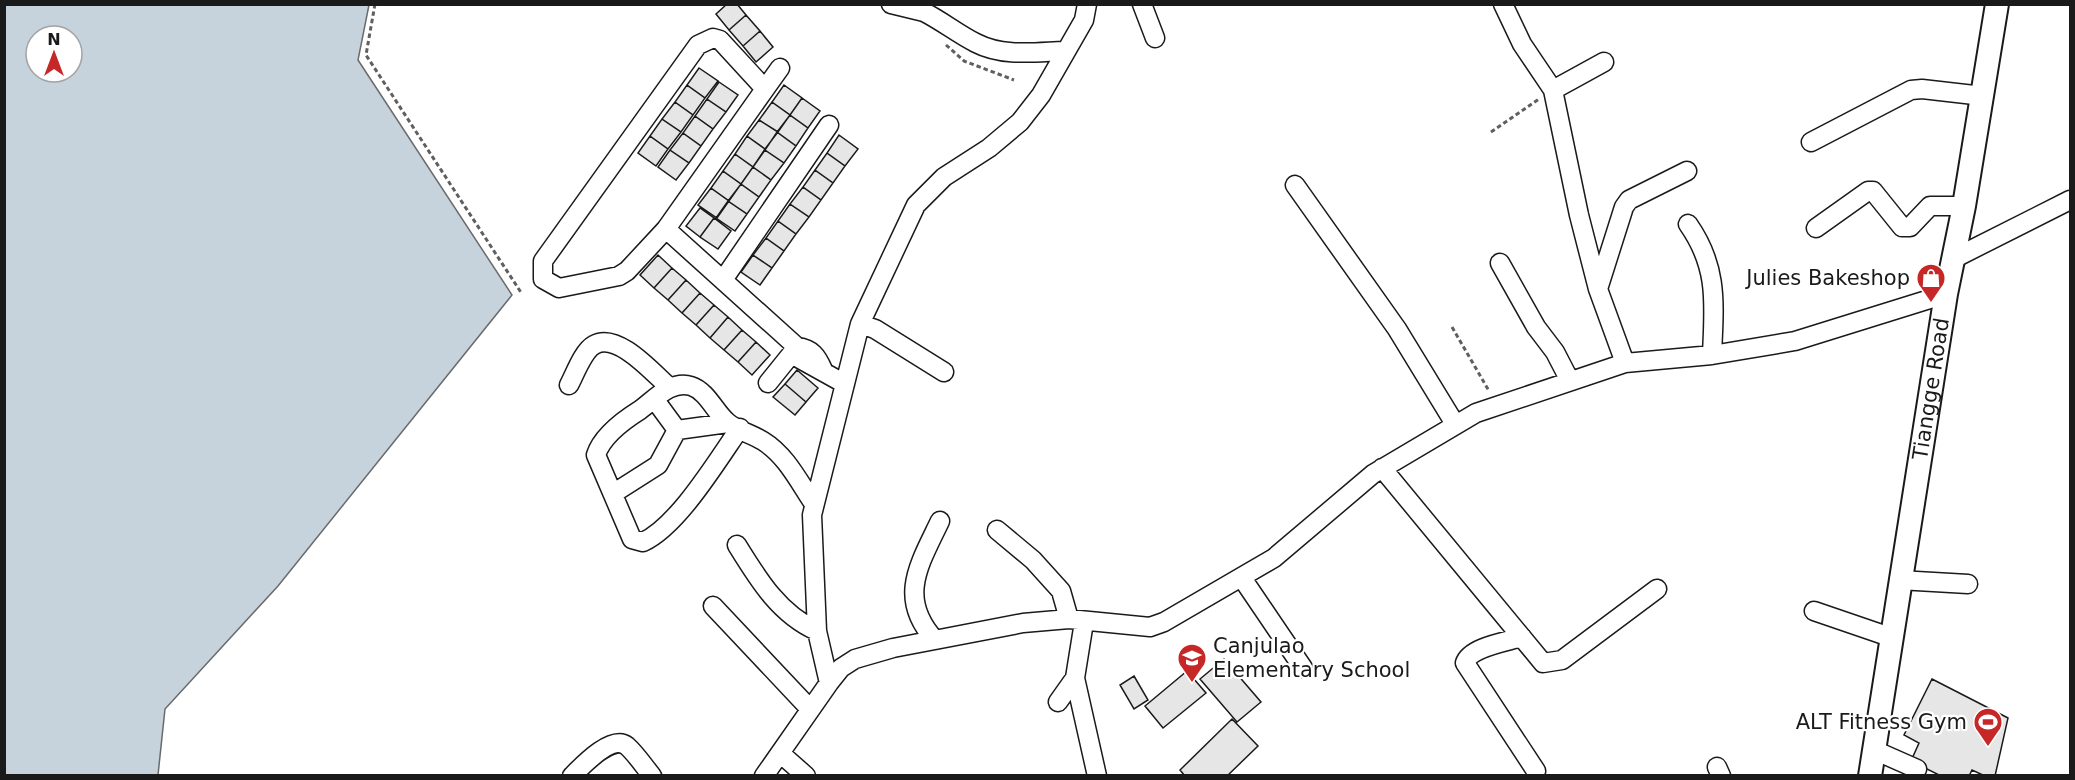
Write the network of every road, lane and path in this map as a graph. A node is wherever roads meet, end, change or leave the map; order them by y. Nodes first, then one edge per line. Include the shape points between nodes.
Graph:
1 (375, 4) edge
2 (891, 4) edge
3 (1087, 4) edge
4 (1142, 4) edge
5 (1503, 4) edge
6 (1997, 4) edge
7 (923, 8) edge
8 (1155, 38) dead end
9 (1064, 51) junction
10 (1604, 62) dead end
11 (780, 68) dead end
12 (765, 89) junction
13 (1553, 90) junction
14 (1983, 96) junction
15 (829, 125) dead end
16 (1491, 132) dead end
17 (1811, 142) dead end
18 (1687, 171) dead end
19 (1295, 185) dead end
20 (2070, 200) edge
21 (1964, 206) junction
22 (1688, 224) dead end
23 (1816, 228) dead end
24 (666, 229) junction
25 (1953, 259) junction
26 (1500, 263) dead end
27 (723, 280) junction
28 (1598, 289) junction
29 (522, 294) dead end
30 (1946, 294) junction
31 (860, 324) junction
32 (1452, 327) dead end
33 (797, 347) junction
34 (1712, 355) junction
35 (1625, 363) junction
36 (944, 372) dead end
37 (1570, 381) junction
38 (768, 383) dead end
39 (845, 384) junction
40 (568, 385) dead end
41 (669, 387) junction
42 (655, 400) junction
43 (1498, 406) junction
44 (1455, 424) junction
45 (734, 426) junction
46 (677, 430) junction
47 (1382, 468) junction
48 (614, 493) junction
49 (814, 504) junction
50 (940, 521) dead end
51 (997, 530) dead end
52 (737, 545) dead end
53 (1242, 578) junction
54 (1899, 580) junction
55 (1968, 584) dead end
56 (1656, 589) dead end
57 (713, 606) dead end
58 (1814, 611) dead end
59 (1077, 621) junction
60 (817, 632) junction
61 (1522, 637) junction
62 (1890, 637) junction
63 (935, 640) junction
64 (1303, 668) dead end
65 (1075, 678) junction
66 (829, 683) junction
67 (1058, 702) dead end
68 (810, 709) junction
69 (1874, 750) junction
70 (780, 753) junction
71 (1917, 769) dead end
72 (1536, 771) dead end
73 (572, 776) edge
74 (652, 776) edge
75 (764, 776) edge
76 (806, 776) edge
77 (1097, 776) edge
78 (1869, 776) edge

1 - 29 path via 366,55
2 - 7 street
3 - 9 street via 1084,20
4 - 8 street
5 - 13 street via 1522,44
6 - 14 main road, Tiangge Road
7 - 9 street via 978,44 995,50
9 - 31 street via 1041,95 1020,122 944,177 916,205
10 - 13 street
11 - 12 street
12 - 24 street
12 - 24 street via 720,40 713,38 698,45 543,261 543,279 559,288 619,276
13 - 16 path
13 - 28 street
14 - 17 street via 1911,90
14 - 21 main road, Tiangge Road
15 - 27 street
18 - 28 street via 1629,200
19 - 44 street via 1397,329
20 - 25 street
21 - 23 street via 1930,206 1910,227 1902,227 1874,191 1868,191
21 - 25 main road, Tiangge Road
22 - 34 street via 1698,238 1715,287
24 - 27 street
25 - 30 main road, Tiangge Road
26 - 37 street
27 - 33 street
28 - 35 street
30 - 34 street via 1795,341
30 - 54 main road, Tiangge Road
31 - 36 street
31 - 39 street
32 - 43 path
33 - 38 street
33 - 39 street via 809,348 823,370
34 - 35 street
35 - 37 street
37 - 43 street
39 - 49 street
40 - 41 street via 588,350 595,344 609,342 626,349
41 - 42 street
41 - 45 street via 690,386 698,390
42 - 46 street
42 - 48 street via 625,419 598,447 599,466
43 - 44 street
44 - 47 street
45 - 46 street
45 - 48 street via 694,494 655,537 643,542 633,539
45 - 49 street via 775,450
46 - 48 street via 658,465
47 - 53 street via 1274,558
47 - 61 street
49 - 60 street
50 - 63 street via 915,585 915,612
51 - 59 street via 1033,560 1061,591
52 - 60 street via 776,602
53 - 59 street via 1150,627
53 - 64 street
54 - 55 street
54 - 62 main road, Tiangge Road
56 - 61 street via 1562,660 1543,663
57 - 68 street
58 - 62 street
59 - 63 street via 1023,623
59 - 65 street
60 - 66 street
61 - 72 street via 1474,653 1465,663
62 - 69 main road, Tiangge Road
63 - 66 street via 855,659
65 - 67 street
65 - 77 street
66 - 68 street
68 - 70 street
69 - 71 street
69 - 78 main road, Tiangge Road
70 - 75 street
70 - 76 street
73 - 74 street via 604,747 618,744 626,746

